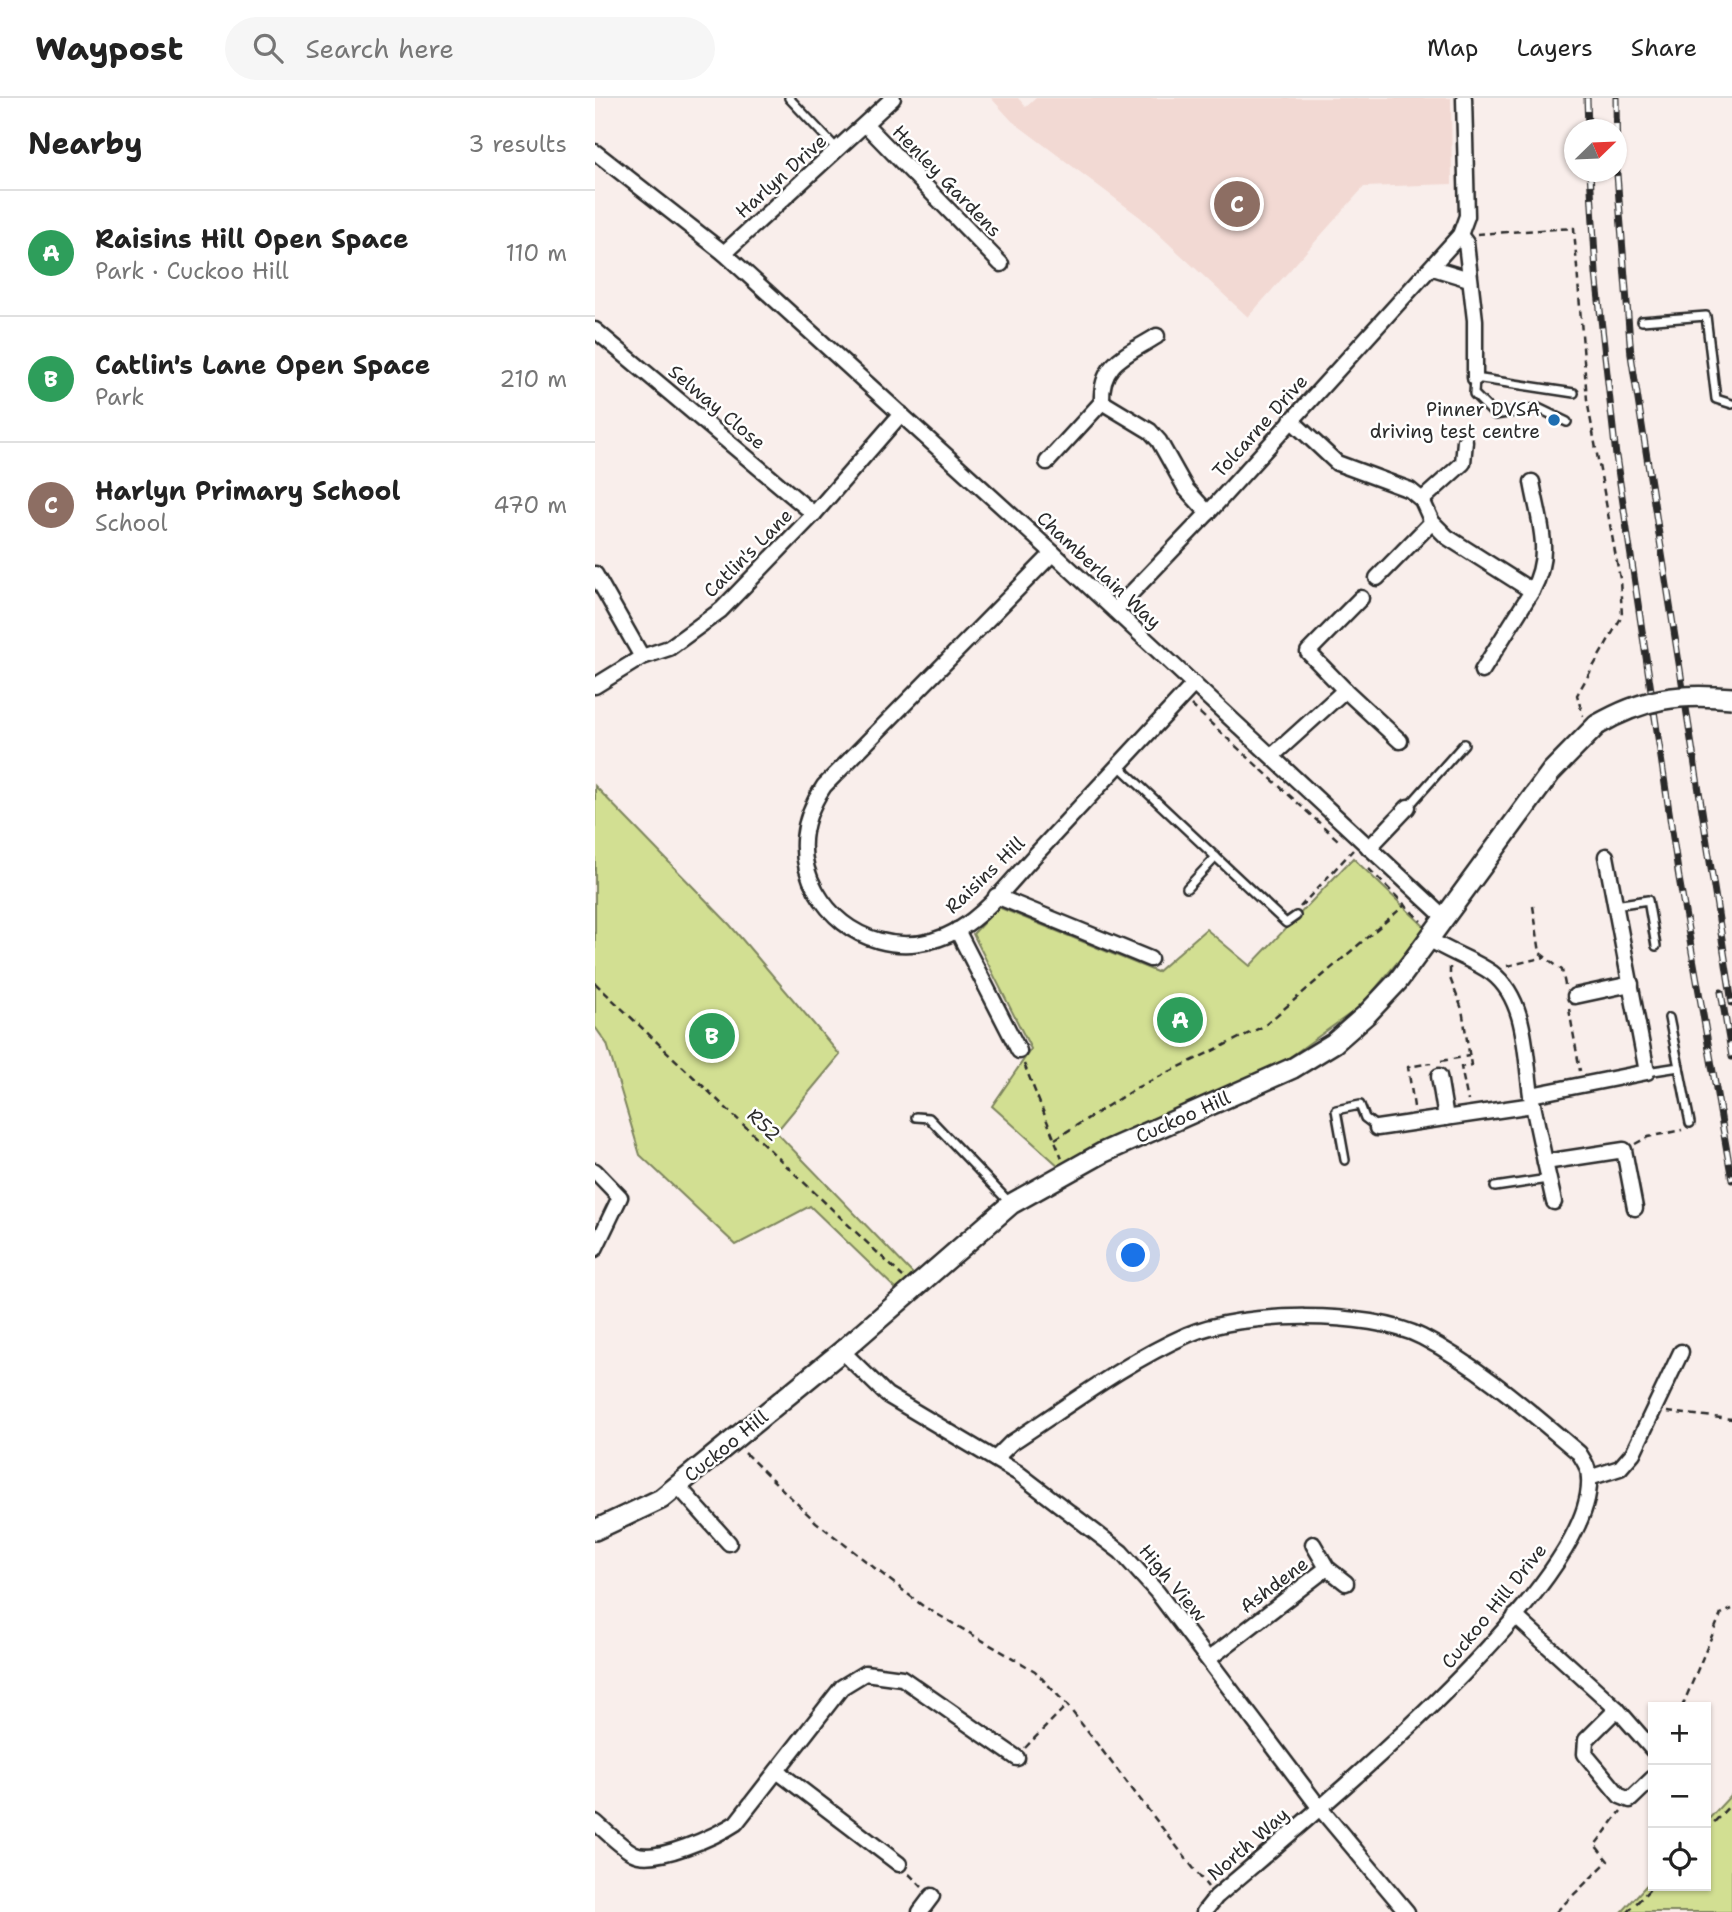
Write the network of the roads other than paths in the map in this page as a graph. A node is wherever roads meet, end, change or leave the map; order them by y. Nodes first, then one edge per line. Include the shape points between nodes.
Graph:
1 (789, 98) edge
2 (893, 98) edge
3 (1464, 98) edge
4 (866, 125) junction
5 (838, 150) junction
6 (595, 152) edge
7 (1460, 235) junction
8 (724, 253) junction
9 (1001, 264) dead end
10 (1433, 268) junction
11 (1469, 279) junction
12 (1642, 321) dead end
13 (595, 330) edge
14 (1157, 336) dead end
15 (1475, 378) junction
16 (1574, 393) dead end
17 (1103, 402) junction
18 (1732, 404) edge
19 (901, 414) junction
20 (1291, 420) junction
21 (1567, 422) dead end
22 (1465, 441) dead end
23 (1047, 462) dead end
24 (1532, 482) dead end
25 (1422, 500) junction
26 (1208, 513) junction
27 (814, 514) junction
28 (1432, 522) junction
29 (1053, 553) junction
30 (595, 574) edge
31 (1377, 578) dead end
32 (1532, 591) junction
33 (1361, 598) dead end
34 (1115, 610) junction
35 (642, 657) junction
36 (1482, 671) dead end
37 (1194, 684) junction
38 (595, 686) edge
39 (1345, 690) junction
40 (1732, 698) edge
41 (1400, 741) dead end
42 (1464, 744) dead end
43 (1272, 756) junction
44 (1118, 765) junction
45 (1408, 807) joint
46 (1365, 845) junction
47 (1606, 856) dead end
48 (1216, 857) junction
49 (1187, 888) dead end
50 (996, 896) junction
51 (1615, 905) junction
52 (1296, 916) road end
53 (957, 930) junction
54 (1436, 930) junction
55 (1656, 946) dead end
56 (1150, 959) dead end
57 (1631, 984) junction
58 (1575, 996) dead end
59 (1669, 1018) dead end
60 (1019, 1051) road end
61 (1679, 1067) junction
62 (1647, 1072) junction
63 (1439, 1076) dead end
64 (1532, 1100) junction
65 (916, 1117) dead end
66 (1446, 1118) junction
67 (1690, 1123) road end
68 (1377, 1128) joint
69 (1345, 1160) dead end
70 (1545, 1162) junction
71 (595, 1171) edge
72 (1549, 1179) junction
73 (1495, 1187) dead end
74 (1554, 1202) dead end
75 (1011, 1204) junction
76 (1635, 1208) dead end
77 (595, 1249) edge
78 (842, 1351) junction
79 (1681, 1352) dead end
80 (995, 1459) junction
81 (1589, 1478) junction
82 (678, 1486) junction
83 (595, 1530) edge
84 (729, 1544) dead end
85 (1313, 1544) dead end
86 (1327, 1568) junction
87 (1346, 1583) dead end
88 (1515, 1616) junction
89 (1210, 1658) junction
90 (1617, 1709) junction
91 (1648, 1745) edge
92 (1017, 1758) road end
93 (777, 1771) junction
94 (1648, 1783) edge
95 (1319, 1807) junction
96 (595, 1822) edge
97 (899, 1864) road end
98 (932, 1896) road end
99 (920, 1912) edge
100 (1204, 1912) edge
101 (1407, 1912) edge

1 - 5 lane
2 - 4 street, Harlyn Drive
3 - 7 street, Tolcarne Drive via 1467,216
4 - 5 street, Harlyn Drive
4 - 9 street, Henley Gardens
5 - 8 street, Harlyn Drive
6 - 8 street, Chamberlain Way
7 - 10 street, Tolcarne Drive
7 - 11 street, Tolcarne Drive via 1467,250
8 - 19 street, Chamberlain Way
10 - 11 street
10 - 20 street, Tolcarne Drive
11 - 15 street, Tolcarne Drive via 1475,320
12 - 18 lane via 1706,316 1716,399
13 - 27 street, Selway Close
14 - 17 street via 1110,368 1101,382
15 - 16 lane
15 - 21 lane via 1474,394 1496,415 1538,408
17 - 23 street
17 - 26 street via 1150,431 1186,489
19 - 27 street, Catlin's Lane
19 - 29 street, Chamberlain Way
20 - 25 street via 1337,463 1410,489
20 - 26 street, Tolcarne Drive
22 - 25 street via 1463,463
24 - 32 street via 1545,558
25 - 28 street
26 - 34 street, Tolcarne Drive
27 - 35 street, Catlin's Lane via 721,610 669,648
28 - 31 street
28 - 32 street via 1447,537
29 - 34 street, Chamberlain Way
29 - 53 street, Raisins Hill via 824,786 804,829 803,855 810,880 825,906 844,925 866,939 893,945 921,943
30 - 35 street
32 - 36 street
33 - 39 street via 1308,652
34 - 37 street, Chamberlain Way
35 - 38 street, Catlin's Lane
37 - 43 street, Chamberlain Way
37 - 44 street, Raisins Hill
39 - 41 street
39 - 43 street
40 - 54 main road, Cuckoo Hill, bridge via 1667,697 1630,706 1592,729 1551,772
42 - 45 lane
43 - 46 street, Chamberlain Way
44 - 48 lane
44 - 50 street, Raisins Hill
45 - 46 street
46 - 54 street, Chamberlain Way
47 - 51 street
48 - 49 lane
48 - 52 lane via 1286,923
50 - 53 street, Raisins Hill
50 - 56 street
51 - 55 lane via 1648,900
51 - 57 street
53 - 60 street
54 - 64 street, Chamberlain Way via 1450,953 1493,974 1510,994 1520,1016
54 - 75 main road, Cuckoo Hill via 1375,1006 1334,1043 1293,1068 1104,1152
57 - 58 street
57 - 62 street
59 - 61 lane
61 - 62 lane
61 - 67 lane
62 - 64 street
63 - 66 street
64 - 66 street
64 - 70 street
65 - 75 lane via 929,1118
66 - 68 street
68 - 69 lane via 1365,1118 1360,1105 1336,1110
70 - 72 street
70 - 76 street via 1624,1150
71 - 77 street via 620,1197
72 - 73 lane
72 - 74 street
75 - 78 main road, Cuckoo Hill
78 - 80 street, High View via 887,1395
78 - 82 main road, Cuckoo Hill
79 - 81 street via 1633,1453 1620,1468
80 - 81 street via 1011,1443 1151,1352 1190,1333 1280,1317 1372,1323 1419,1336 1496,1383 1579,1453
80 - 89 street, High View via 1121,1552
81 - 88 street, Cuckoo Hill Drive via 1587,1497 1560,1558
82 - 83 main road, Cuckoo Hill via 661,1499
82 - 84 street
85 - 86 street
86 - 87 street
86 - 89 street, Ashdene
88 - 90 street
88 - 95 street, Cuckoo Hill Drive via 1459,1680
89 - 95 street, High View
90 - 91 street
90 - 94 street via 1586,1740 1585,1754 1620,1796 1630,1800
92 - 93 street via 902,1678 865,1673 842,1687
93 - 96 street via 736,1823 720,1834 655,1856 635,1855
93 - 97 street
95 - 100 street, North Way
95 - 101 street, High View
98 - 99 street

